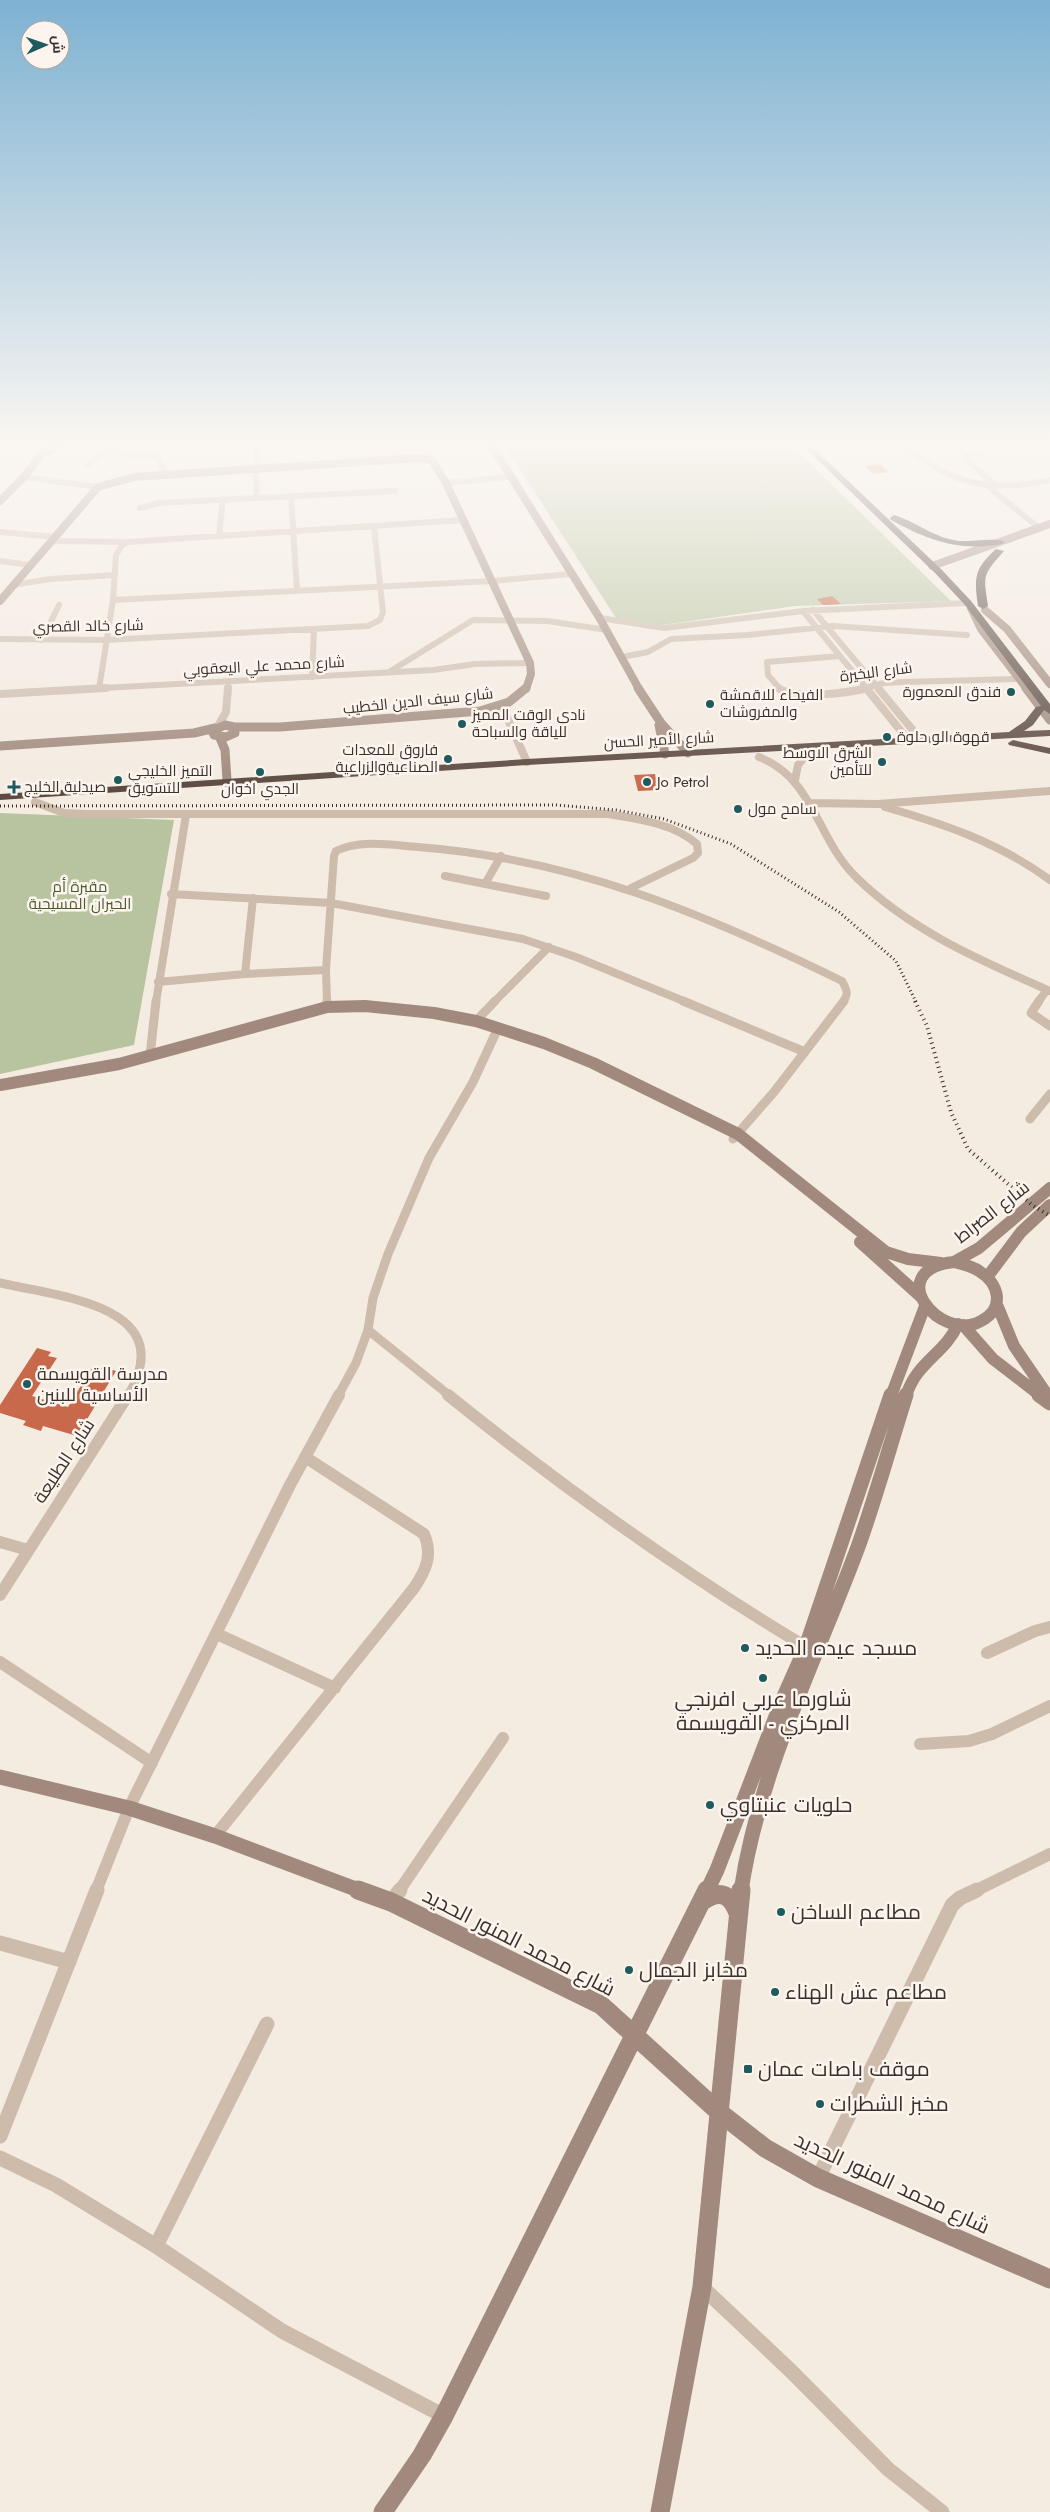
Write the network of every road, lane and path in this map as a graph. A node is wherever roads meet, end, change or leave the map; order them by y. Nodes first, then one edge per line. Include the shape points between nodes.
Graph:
1 (36, 557) edge
2 (117, 557) edge
3 (295, 557) edge
4 (378, 557) edge
5 (481, 557) edge
6 (561, 557) edge
7 (930, 557) edge
8 (932, 557) edge
9 (969, 557) edge
10 (991, 557) edge
11 (0, 562) edge
12 (30, 564) junction
13 (941, 567) junction
14 (571, 574) junction
15 (115, 575) junction
16 (492, 581) junction
17 (13, 585) junction
18 (381, 586) junction
19 (297, 590) junction
20 (113, 600) junction
21 (0, 601) edge
22 (59, 605) dead end
23 (969, 606) junction
24 (984, 608) junction
25 (813, 610) junction
26 (803, 611) junction
27 (600, 618) junction
28 (509, 620) junction
29 (693, 624) junction
30 (826, 627) junction
31 (817, 628) junction
32 (314, 630) junction
33 (606, 630) junction
34 (967, 635) dead end
35 (0, 639) edge
36 (42, 640) junction
37 (106, 640) junction
38 (665, 642) junction
39 (840, 656) junction
40 (622, 657) junction
41 (530, 663) junction
42 (1010, 668) junction
43 (388, 672) junction
44 (312, 676) junction
45 (993, 678) junction
46 (1017, 679) junction
47 (229, 682) junction
48 (1050, 684) edge
49 (876, 685) junction
50 (867, 688) junction
51 (99, 689) junction
52 (0, 694) edge
53 (1050, 695) edge
54 (502, 706) junction
55 (1045, 710) edge
56 (226, 712) junction
57 (657, 717) junction
58 (1050, 720) edge
59 (233, 731) junction
60 (217, 732) junction
61 (1050, 733) edge
62 (1012, 739) junction
63 (921, 740) junction
64 (909, 741) junction
65 (1050, 741) edge
66 (0, 746) edge
67 (225, 750) junction
68 (1050, 751) edge
69 (688, 753) junction
70 (665, 754) junction
71 (806, 755) junction
72 (760, 757) junction
73 (527, 762) junction
74 (227, 780) junction
75 (795, 780) junction
76 (1050, 791) edge
77 (0, 797) edge
78 (36, 802) junction
79 (809, 803) junction
80 (0, 804) edge
81 (878, 804) junction
82 (186, 814) junction
83 (501, 856) junction
84 (446, 876) dead end
85 (1050, 880) edge
86 (485, 884) junction
87 (631, 888) junction
88 (171, 894) junction
89 (546, 896) dead end
90 (253, 898) junction
91 (331, 903) junction
92 (549, 947) junction
93 (326, 970) junction
94 (246, 974) junction
95 (158, 982) junction
96 (1048, 990) edge
97 (327, 1007) junction
98 (476, 1021) junction
99 (1050, 1026) edge
100 (498, 1028) junction
101 (805, 1052) junction
102 (150, 1056) junction
103 (0, 1085) edge
104 (1050, 1094) edge
105 (1030, 1119) dead end
106 (736, 1136) junction
107 (1050, 1188) edge
108 (1050, 1205) edge
109 (954, 1262) junction
110 (941, 1263) junction
111 (988, 1276) junction
112 (0, 1283) edge
113 (922, 1301) junction
114 (998, 1307) junction
115 (961, 1325) junction
116 (368, 1330) junction
117 (1050, 1402) edge
118 (305, 1457) junction
119 (0, 1542) edge
120 (28, 1550) junction
121 (0, 1595) edge
122 (1050, 1627) edge
123 (217, 1634) junction
124 (806, 1647) junction
125 (987, 1653) dead end
126 (0, 1662) edge
127 (334, 1688) junction
128 (1050, 1706) edge
129 (503, 1738) dead end
130 (920, 1744) dead end
131 (152, 1763) junction
132 (0, 1777) edge
133 (130, 1808) junction
134 (215, 1836) junction
135 (1050, 1854) edge
136 (704, 1900) junction
137 (391, 1902) junction
138 (738, 1913) junction
139 (0, 1943) edge
140 (69, 1962) junction
141 (267, 2024) dead end
142 (634, 2036) junction
143 (719, 2112) junction
144 (0, 2136) edge
145 (0, 2158) edge
146 (818, 2178) junction
147 (156, 2246) junction
148 (1050, 2279) edge
149 (702, 2287) junction
150 (444, 2416) junction
151 (383, 2512) edge
152 (660, 2512) edge
153 (942, 2512) edge

1 - 12 street
2 - 15 street
3 - 19 street
4 - 18 street, شارع خالد القصري
5 - 16 street
6 - 14 street
7 - 13 highway
8 - 13 highway
9 - 13 street
10 - 24 highway via 981,569
11 - 12 street
12 - 17 street
13 - 23 highway
13 - 24 highway
14 - 16 street
14 - 27 street
15 - 17 street
15 - 20 street
16 - 18 street
16 - 28 street
17 - 21 street
18 - 19 street
18 - 32 street, شارع خالد القصري via 383,612 376,623 352,629
19 - 20 street
20 - 37 street
22 - 36 street
23 - 25 street
23 - 42 street via 975,621
23 - 55 highway
24 - 48 street via 1007,628
24 - 53 highway
25 - 26 street
25 - 30 street
26 - 29 street
26 - 31 street
27 - 29 street via 660,628
27 - 33 street
28 - 33 street via 547,621
28 - 41 street
28 - 43 street via 468,622
29 - 38 street
30 - 31 street
30 - 34 street
30 - 49 street
31 - 38 street
31 - 39 street
32 - 37 street, شارع خالد القصري
32 - 44 street
33 - 40 street
35 - 36 street, شارع خالد القصري
36 - 37 street, شارع خالد القصري
37 - 51 street
38 - 40 street via 648,652
39 - 50 street
39 - 50 street, شارع البخيرة via 771,661 766,662 766,668 775,686 786,692
40 - 57 street
41 - 43 street, شارع محمد علي اليعقوبي
41 - 54 street, شارع سيف الدين الخطيب via 532,671 527,690
42 - 45 street, شارع البخيرة
42 - 46 street
43 - 44 street, شارع محمد علي اليعقوبي
44 - 47 street, شارع محمد علي اليعقوبي
45 - 46 street, شارع البخيرة
45 - 49 street, شارع البخيرة
46 - 55 street
47 - 51 street, شارع محمد علي اليعقوبي
47 - 56 street
49 - 50 street, شارع البخيرة
49 - 63 street
50 - 64 street
51 - 52 street, شارع محمد علي اليعقوبي
54 - 59 street, شارع سيف الدين الخطيب via 480,711
54 - 73 street
55 - 58 street
55 - 62 highway
56 - 59 street
56 - 60 street
57 - 69 street
57 - 70 street
59 - 60 street, شارع سيف الدين الخطيب
59 - 67 street
60 - 66 street
60 - 67 street
61 - 62 highway, شارع الأمير الحسن
62 - 63 highway, شارع الأمير الحسن
62 - 65 highway, شارع الأمير الحسن
62 - 68 highway
62 - 71 highway, شارع الأمير الحسن
63 - 64 highway, شارع الأمير الحسن
64 - 69 highway, شارع الأمير الحسن
67 - 74 street
69 - 70 highway, شارع الأمير الحسن
70 - 73 highway, شارع الأمير الحسن
71 - 72 highway, شارع الأمير الحسن
71 - 75 street via 798,765
72 - 75 street via 780,767
72 - 78 highway, شارع الأمير الحسن
73 - 74 highway, شارع الأمير الحسن
74 - 77 highway, شارع الأمير الحسن
75 - 79 street
76 - 81 street
78 - 80 highway, شارع الأمير الحسن
78 - 82 street via 71,814
79 - 81 street
79 - 96 street via 842,861 879,898 920,927
81 - 85 street via 968,832 1021,860
82 - 87 street via 602,814 674,831 697,844 698,853 693,858
82 - 88 street
83 - 86 street
83 - 87 street via 595,876
83 - 91 street via 423,846 346,846 336,851 334,856
84 - 86 street
86 - 89 street
87 - 101 street via 750,937 842,981 847,996
88 - 90 street
88 - 95 street
90 - 91 street
90 - 94 street
91 - 92 street via 447,923
91 - 93 street
92 - 98 street
92 - 101 street
93 - 94 street
93 - 97 street
94 - 95 street
95 - 102 street
96 - 99 street via 1031,1013
97 - 98 street via 418,1010
97 - 102 street
98 - 100 street
100 - 106 street via 593,1063
100 - 116 street via 473,1082 429,1158 388,1254 373,1298
101 - 106 street
102 - 103 street
104 - 105 street
106 - 110 street via 886,1252 908,1259
106 - 113 street
107 - 109 street, شارع الصراط via 979,1248
108 - 111 street, شارع الصراط via 1021,1232
109 - 110 street
109 - 111 street via 978,1269
110 - 113 street via 929,1267 922,1275 918,1285
111 - 114 street via 996,1286
112 - 120 street, شارع الطليعة via 104,1309 121,1317 141,1340 143,1355 139,1373
113 - 115 street via 945,1321
113 - 124 street
114 - 115 street via 982,1322
114 - 117 street via 1014,1346
115 - 117 street via 993,1359
115 - 138 street via 910,1380 858,1546 774,1761 744,1872
116 - 118 street via 356,1363
116 - 124 street via 516,1450 734,1604
118 - 123 street
118 - 127 street via 424,1534 430,1545 423,1575
119 - 120 street
120 - 121 street, شارع الطليعة
122 - 125 street
123 - 127 street
123 - 131 street
124 - 136 street
126 - 131 street
127 - 134 street
128 - 130 street via 992,1734 969,1741
129 - 137 street
131 - 133 street
132 - 133 street, شارع محمد المنور الحديد
133 - 134 street, شارع محمد المنور الحديد
133 - 140 street
134 - 137 street, شارع محمد المنور الحديد
135 - 146 street via 960,1898 952,1905
136 - 138 street via 719,1892 735,1903
136 - 142 street
137 - 142 street, شارع محمد المنور الحديد via 601,2005
138 - 143 street
139 - 140 street
140 - 144 street
141 - 147 street
142 - 143 street, شارع محمد المنور الحديد
142 - 150 street
143 - 146 street, شارع محمد المنور الحديد via 765,2148
143 - 149 street
145 - 147 street via 56,2185
146 - 148 street, شارع محمد المنور الحديد
147 - 150 street via 282,2331
149 - 152 street
149 - 153 street via 888,2469
150 - 151 street

